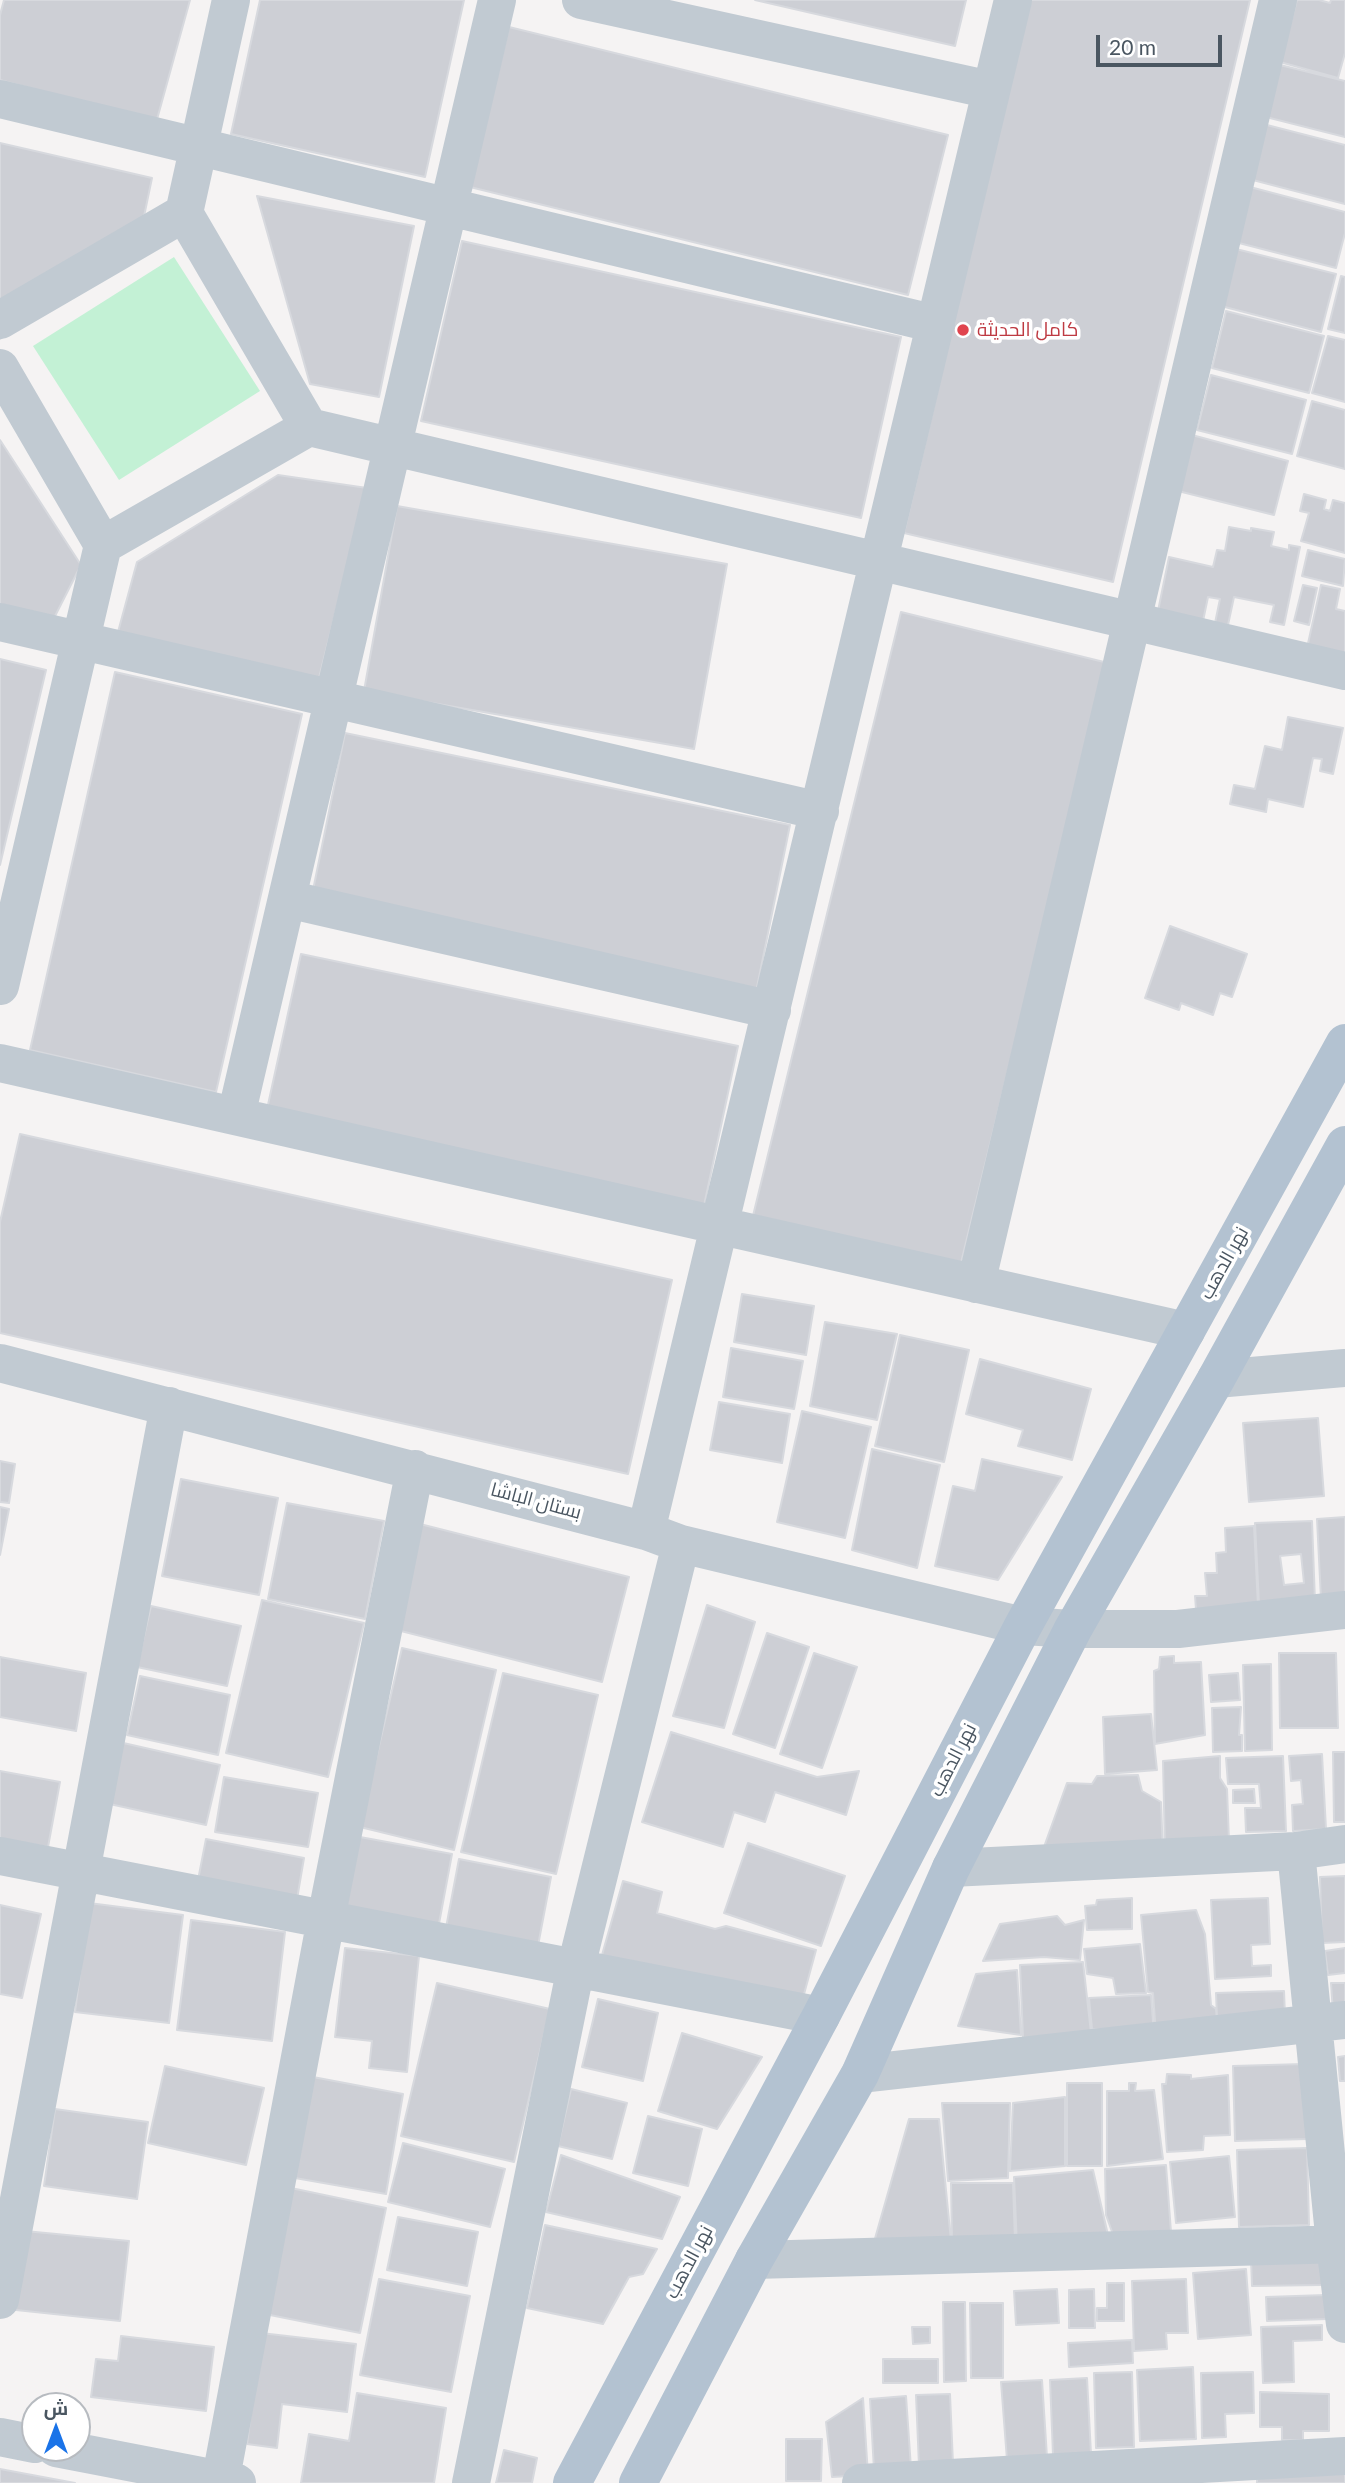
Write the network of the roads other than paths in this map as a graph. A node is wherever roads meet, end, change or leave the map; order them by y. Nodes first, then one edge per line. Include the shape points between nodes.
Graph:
1 (231, 0) edge
2 (498, 0) edge
3 (582, 0) edge
4 (1013, 0) edge
5 (1278, 0) edge
6 (991, 90) junction
7 (0, 99) edge
8 (199, 146) junction
9 (449, 207) junction
10 (184, 213) junction
11 (0, 320) edge
12 (936, 324) junction
13 (0, 368) edge
14 (309, 427) junction
15 (393, 447) junction
16 (103, 545) junction
17 (879, 561) junction
18 (1132, 621) junction
19 (0, 622) edge
20 (81, 641) junction
21 (1345, 671) edge
22 (334, 699) junction
23 (820, 811) junction
24 (287, 899) junction
25 (0, 986) edge
26 (772, 1010) junction
27 (1345, 1044) edge
28 (0, 1063) edge
29 (236, 1116) junction
30 (1345, 1146) edge
31 (721, 1226) junction
32 (976, 1284) junction
33 (1186, 1331) junction
34 (0, 1363) edge
35 (1345, 1368) edge
36 (1216, 1379) junction
37 (169, 1406) junction
38 (415, 1469) junction
39 (664, 1537) junction
40 (1345, 1610) edge
41 (1023, 1626) junction
42 (1073, 1629) junction
43 (1345, 1844) edge
44 (1296, 1851) junction
45 (0, 1856) edge
46 (951, 1868) junction
47 (81, 1872) junction
48 (326, 1919) junction
49 (576, 1967) junction
50 (821, 2016) junction
51 (1330, 2022) edge
52 (860, 2074) junction
53 (1340, 2244) edge
54 (754, 2260) junction
55 (0, 2300) edge
56 (1345, 2324) edge
57 (0, 2437) edge
58 (21, 2441) edge
59 (91, 2455) edge
60 (1345, 2456) edge
61 (226, 2482) edge
62 (471, 2483) edge
63 (572, 2483) edge
64 (638, 2483) edge
65 (861, 2483) edge

1 - 8 street
2 - 9 street
3 - 6 street
4 - 6 street
5 - 18 street
6 - 12 street
7 - 8 street
8 - 9 street
8 - 10 street
9 - 12 street
9 - 15 street
10 - 11 street
10 - 14 street
12 - 17 street
13 - 16 street
14 - 15 street
14 - 16 street
15 - 17 street
15 - 22 street
16 - 20 street
17 - 18 street
17 - 23 street
18 - 21 street
18 - 32 street
19 - 20 street
20 - 22 street
20 - 25 street
22 - 23 street
22 - 24 street
23 - 26 street
24 - 26 street
24 - 29 street
26 - 31 street
27 - 33 main road, نهر الدهب
28 - 29 street
29 - 31 street
30 - 36 main road
31 - 32 street
31 - 39 street
32 - 33 street
33 - 41 main road, نهر الدهب
34 - 37 street, بستان الباشا
35 - 36 street
36 - 42 main road
37 - 38 street, بستان الباشا
37 - 47 street
38 - 39 street, بستان الباشا
38 - 48 street
39 - 41 street, بستان الباشا
39 - 49 street
40 - 42 street, بستان الباشا via 1178,1629
41 - 42 street, بستان الباشا
41 - 50 main road, نهر الدهب
42 - 46 main road
43 - 44 street
44 - 46 street
44 - 51 street
45 - 47 street
46 - 52 main road
47 - 48 street
47 - 55 street
48 - 49 street
48 - 61 street
49 - 50 street
49 - 62 street
50 - 63 main road, نهر الدهب
51 - 52 street
51 - 53 street
52 - 54 main road
53 - 54 street
53 - 56 street
54 - 64 main road
57 - 58 street
59 - 61 street
60 - 65 street

